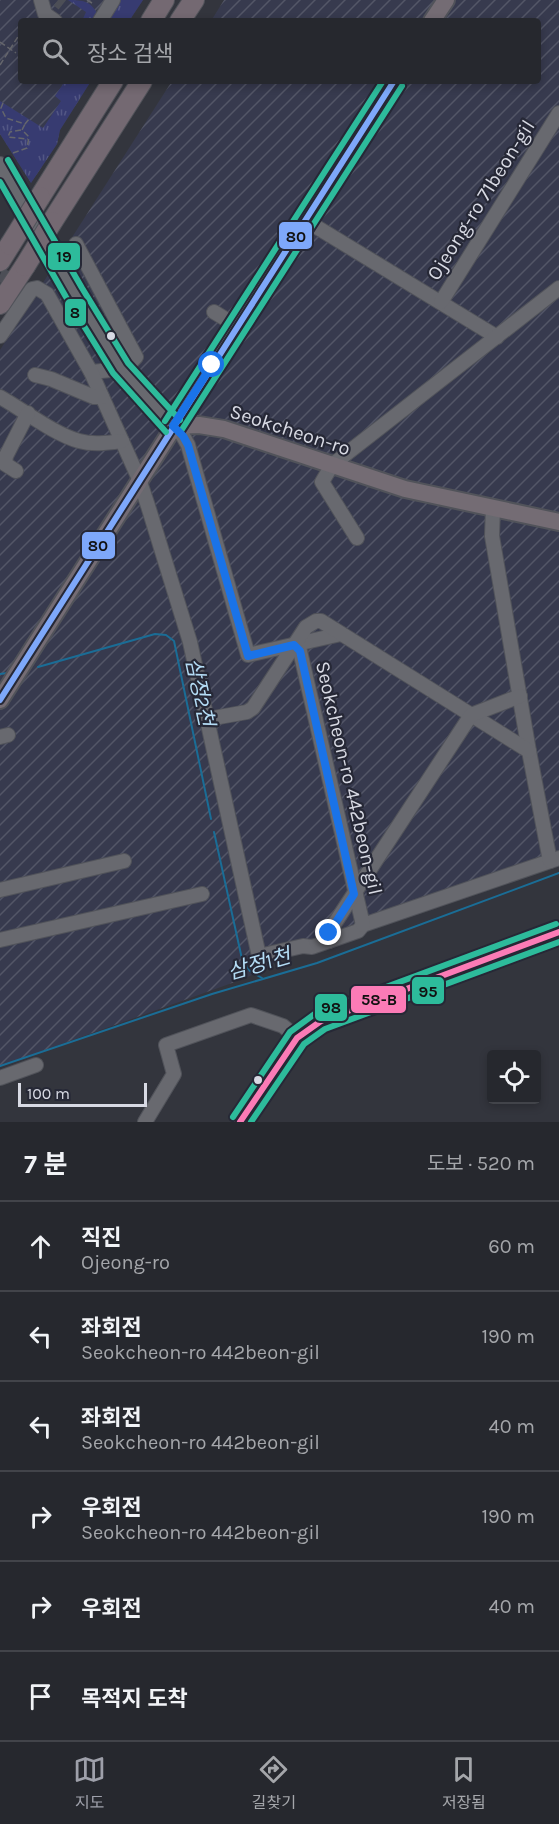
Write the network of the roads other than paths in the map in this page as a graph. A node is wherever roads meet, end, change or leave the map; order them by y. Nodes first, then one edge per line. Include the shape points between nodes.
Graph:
1 (41, 0) edge
2 (164, 0) edge
3 (194, 0) edge
4 (446, 0) edge
5 (103, 2) edge
6 (51, 18) edge
7 (100, 18) edge
8 (153, 18) edge
9 (182, 18) edge
10 (434, 18) edge
11 (111, 84) edge
12 (140, 84) edge
13 (392, 84) edge
14 (557, 116) edge
15 (0, 164) edge
16 (305, 220) junction
17 (76, 244) dead end
18 (5, 253) edge
19 (27, 280) junction
20 (559, 288) edge
21 (441, 302) junction
22 (0, 304) edge
23 (214, 312) dead end
24 (237, 326) junction
25 (0, 336) edge
26 (497, 338) junction
27 (121, 368) junction
28 (91, 372) junction
29 (35, 375) dead end
30 (0, 397) edge
31 (102, 397) junction
32 (28, 413) junction
33 (173, 426) junction
34 (122, 441) junction
35 (332, 465) junction
36 (16, 471) dead end
37 (139, 479) junction
38 (493, 508) junction
39 (559, 522) edge
40 (357, 538) dead end
41 (294, 645) junction
42 (520, 696) junction
43 (0, 700) edge
44 (471, 715) junction
45 (208, 719) junction
46 (528, 751) junction
47 (554, 859) edge
48 (124, 861) dead end
49 (0, 890) edge
50 (202, 894) dead end
51 (354, 894) junction
52 (363, 925) junction
53 (559, 932) edge
54 (0, 940) edge
55 (329, 941) junction
56 (297, 1038) junction
57 (36, 1065) dead end
58 (0, 1078) edge
59 (145, 1122) edge
60 (240, 1122) edge

1 - 6 street via 45,14
2 - 8 highway
3 - 9 highway
4 - 10 main road
5 - 7 street
11 - 18 highway, bridge
12 - 19 highway, bridge via 52,222
13 - 16 main road
14 - 21 street, Ojeong-ro 71beon-gil
15 - 27 street
16 - 21 street, Ojeong-ro 71beon-gil
16 - 24 main road
17 - 27 street via 136,357
19 - 22 highway
19 - 25 street
19 - 28 street via 47,294
20 - 26 street
21 - 26 street, Ojeong-ro 71beon-gil
23 - 24 street
24 - 33 main road
26 - 35 street
27 - 28 street
27 - 33 street
28 - 31 street
29 - 31 street
30 - 32 street
31 - 34 street
32 - 34 street via 81,441
32 - 36 street via 6,456 5,464
33 - 35 main road, Seokcheon-ro via 224,429
33 - 37 main road
33 - 41 street, Seokcheon-ro 442beon-gil via 188,445 248,656
34 - 37 street
35 - 38 main road, Seokcheon-ro via 405,489
35 - 40 street via 322,482
37 - 43 main road
37 - 45 street via 190,642
38 - 39 main road, Seokcheon-ro
38 - 42 street via 492,536
41 - 44 street via 306,627 321,621
41 - 45 street via 253,708
41 - 51 street, Seokcheon-ro 442beon-gil via 300,651
42 - 44 street
42 - 46 street
44 - 46 street
44 - 51 street
45 - 55 street via 259,956
46 - 47 street
47 - 52 street
48 - 49 street
50 - 54 street
51 - 52 street, Seokcheon-ro 442beon-gil
51 - 55 street via 329,933
52 - 55 street via 358,931
53 - 56 street via 321,1021
56 - 59 street via 283,1026 251,1015 166,1045 174,1074
56 - 60 street
57 - 58 street

